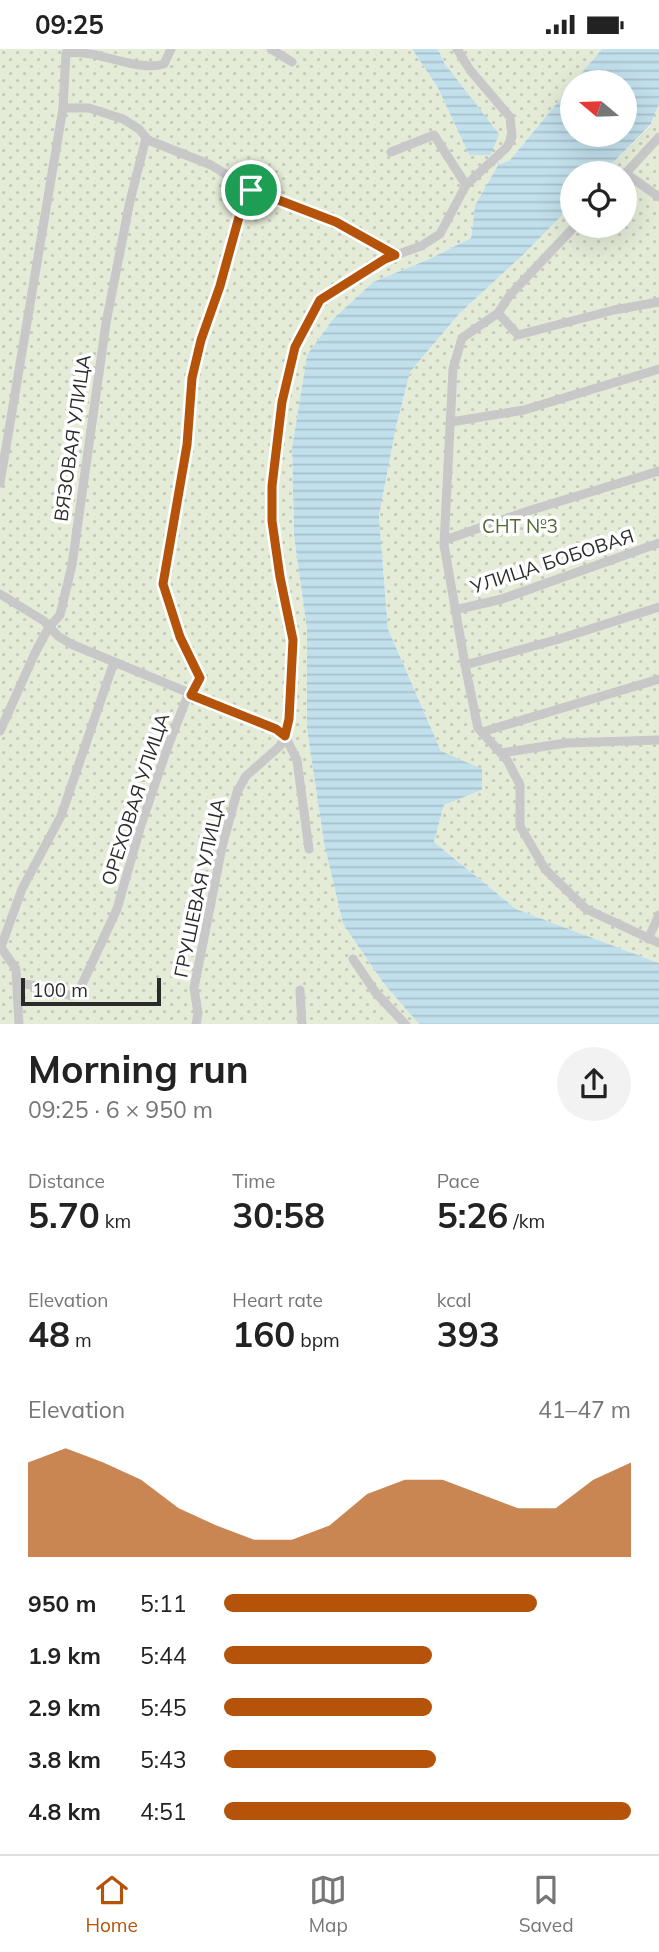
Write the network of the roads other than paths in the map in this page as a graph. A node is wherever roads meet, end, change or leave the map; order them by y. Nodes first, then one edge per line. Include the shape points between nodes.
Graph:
1 (171, 49) edge
2 (271, 49) edge
3 (457, 49) edge
4 (64, 51) edge
5 (292, 62) dead end
6 (64, 108) junction
7 (659, 137) edge
8 (146, 138) junction
9 (391, 152) dead end
10 (636, 161) edge
11 (637, 181) edge
12 (466, 185) junction
13 (247, 188) junction
14 (659, 197) edge
15 (564, 238) edge
16 (395, 255) junction
17 (659, 302) edge
18 (498, 313) junction
19 (659, 369) edge
20 (451, 422) junction
21 (659, 471) edge
22 (1, 476) edge
23 (445, 540) junction
24 (659, 543) edge
25 (0, 594) edge
26 (659, 607) edge
27 (455, 610) junction
28 (49, 627) junction
29 (114, 662) junction
30 (465, 665) junction
31 (659, 679) edge
32 (191, 695) junction
33 (0, 731) edge
34 (482, 732) junction
35 (285, 736) junction
36 (659, 740) edge
37 (501, 753) junction
38 (309, 849) dead end
39 (659, 915) edge
40 (648, 939) junction
41 (659, 943) edge
42 (1, 946) edge
43 (352, 959) dead end
44 (18, 983) junction
45 (300, 990) dead end
46 (19, 1024) edge
47 (196, 1024) edge
48 (302, 1024) edge
49 (406, 1024) edge

1 - 4 street via 164,64 153,67
2 - 5 street
3 - 12 street via 510,117 512,137
4 - 6 street
6 - 8 street via 104,111 139,129
6 - 22 street
7 - 10 street
8 - 13 street via 211,165
8 - 28 street, ВЯЗОВАЯ УЛИЦА via 106,323 72,565 60,615
9 - 12 street via 434,135
11 - 14 street
12 - 16 street via 440,234
13 - 16 street via 336,222
13 - 32 street, ОРЕХОВАЯ УЛИЦА via 192,378 187,445 163,584 180,637 200,678
15 - 18 street via 509,295
16 - 35 street via 320,300 295,347 282,402 272,509 293,640
17 - 18 street via 518,335
18 - 20 street via 462,338 453,369
19 - 20 street via 524,410
20 - 23 street
21 - 23 street
23 - 27 street
24 - 27 street, УЛИЦА БОБОВАЯ via 502,599
25 - 28 street
26 - 30 street
27 - 30 street
28 - 29 street via 71,644
28 - 33 street, ВЯЗОВАЯ УЛИЦА
29 - 32 street
29 - 42 street via 61,816 22,889
30 - 34 street
31 - 34 street
32 - 35 street
32 - 44 street, ОРЕХОВАЯ УЛИЦА via 168,746 117,909 78,993 72,996
34 - 37 street
35 - 38 street via 297,760
35 - 47 street, ГРУШЕВАЯ УЛИЦА via 246,776 237,792 194,988
36 - 37 street via 566,743
37 - 40 street via 520,785 520,826 545,869 586,909
39 - 40 street
40 - 41 street
42 - 44 street via 16,969
43 - 49 street
44 - 46 street
45 - 48 street

